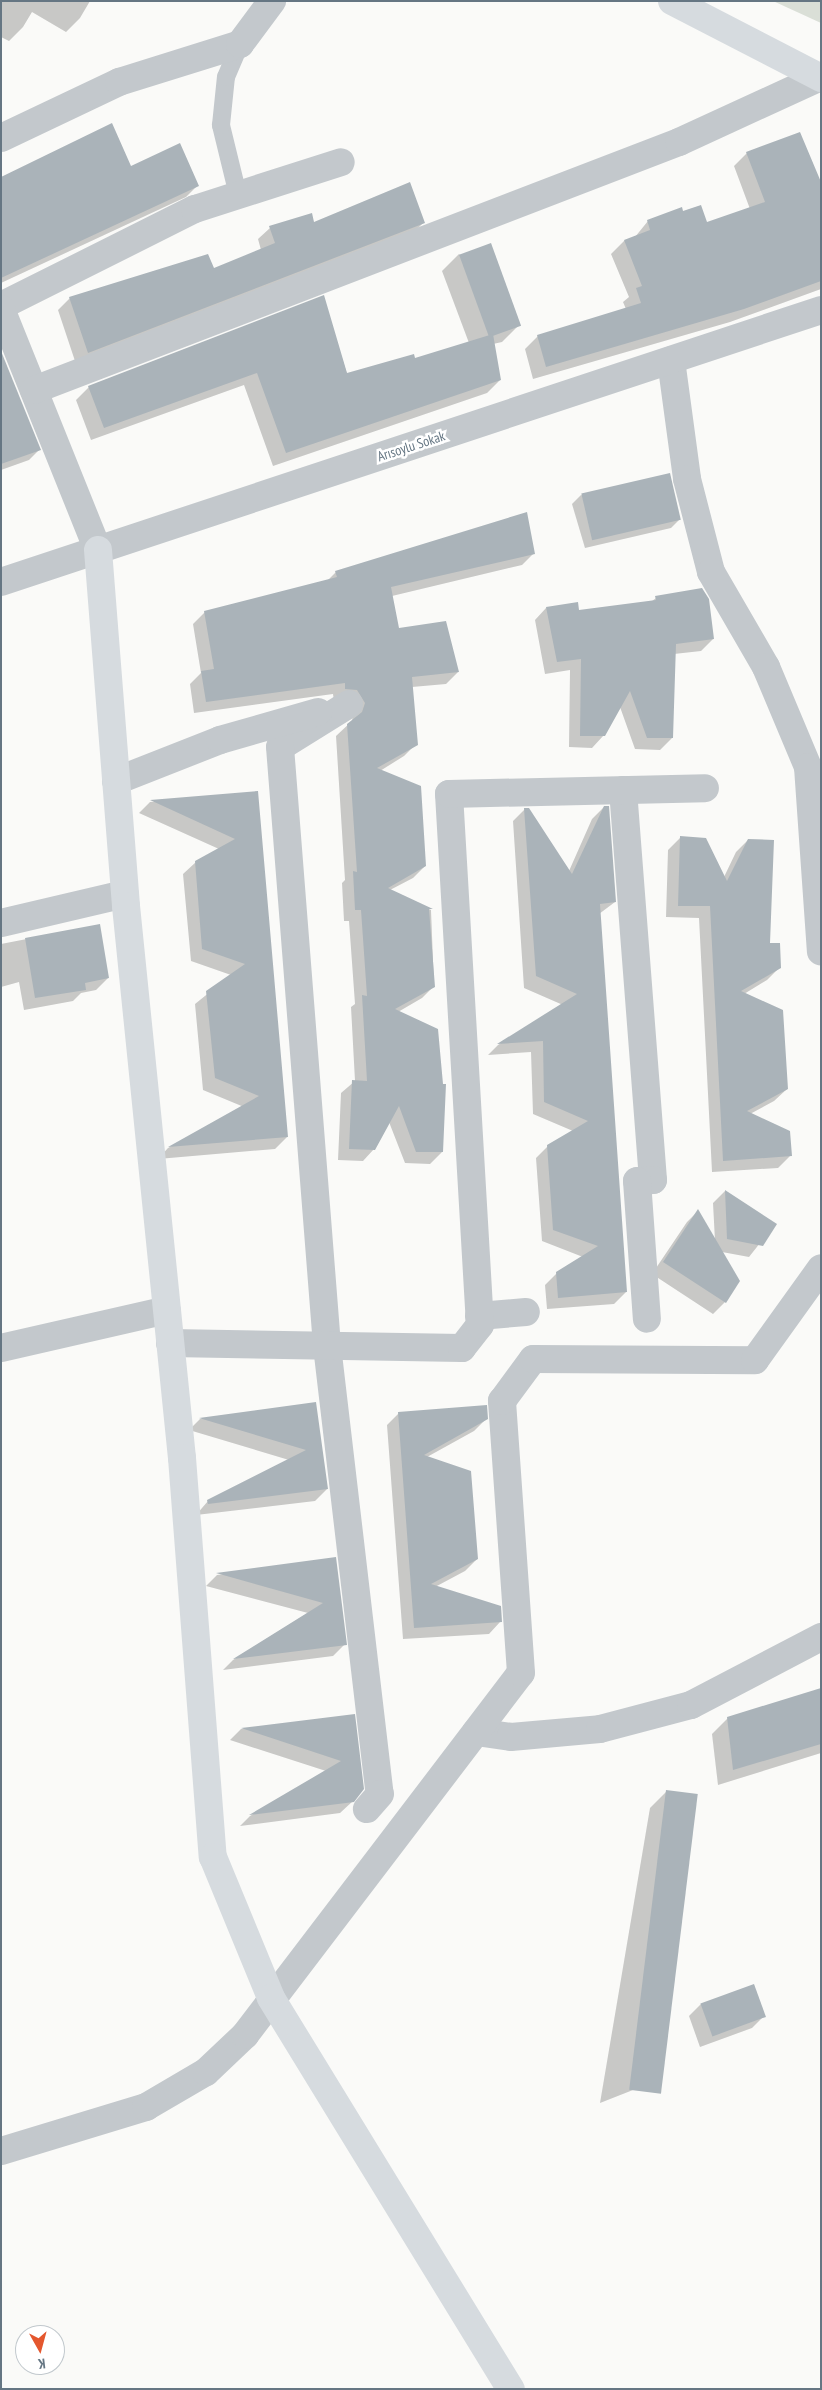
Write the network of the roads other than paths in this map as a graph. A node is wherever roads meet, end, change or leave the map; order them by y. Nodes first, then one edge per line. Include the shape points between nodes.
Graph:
1 (272, 1) edge
2 (672, 1) edge
3 (240, 44) junction
4 (820, 77) edge
5 (1, 138) edge
6 (341, 162) dead end
7 (238, 195) junction
8 (1, 307) edge
9 (821, 310) edge
10 (9, 349) edge
11 (671, 360) junction
12 (34, 390) junction
13 (98, 550) junction
14 (1, 582) edge
15 (116, 781) junction
16 (705, 788) dead end
17 (623, 790) junction
18 (125, 894) junction
19 (1, 923) edge
20 (821, 952) edge
21 (821, 1268) edge
22 (167, 1310) junction
23 (526, 1312) dead end
24 (479, 1316) junction
25 (646, 1319) dead end
26 (170, 1343) junction
27 (327, 1346) junction
28 (1, 1348) edge
29 (821, 1637) edge
30 (476, 1732) junction
31 (367, 1809) dead end
32 (271, 1998) junction
33 (1, 2151) edge
34 (511, 2389) edge

1 - 3 street
2 - 4 street
3 - 5 street via 119,82
3 - 7 lane via 226,77 221,125
4 - 12 street via 679,142
6 - 7 street
7 - 8 street via 195,209
8 - 10 street
9 - 11 street, Arısoylu Sokak
10 - 12 street
11 - 13 street, Arısoylu Sokak
11 - 20 street via 687,479 711,572 766,667 808,767
12 - 13 street
13 - 14 street, Arısoylu Sokak
13 - 15 street
15 - 18 street
15 - 27 street via 220,740 349,704 280,746
16 - 17 street
17 - 24 street via 449,794
17 - 25 street via 653,1180 637,1181
18 - 19 street
18 - 22 street
21 - 30 street via 755,1360 533,1359 502,1401 521,1673
22 - 26 street
22 - 28 street
23 - 24 street
24 - 27 street via 480,1325 462,1348
26 - 27 street
26 - 32 street via 213,1857
27 - 31 street via 380,1794
29 - 30 street via 691,1704 600,1730 511,1737
30 - 32 street
32 - 33 street via 245,2035 206,2072 163,2097 146,2106
32 - 34 street

